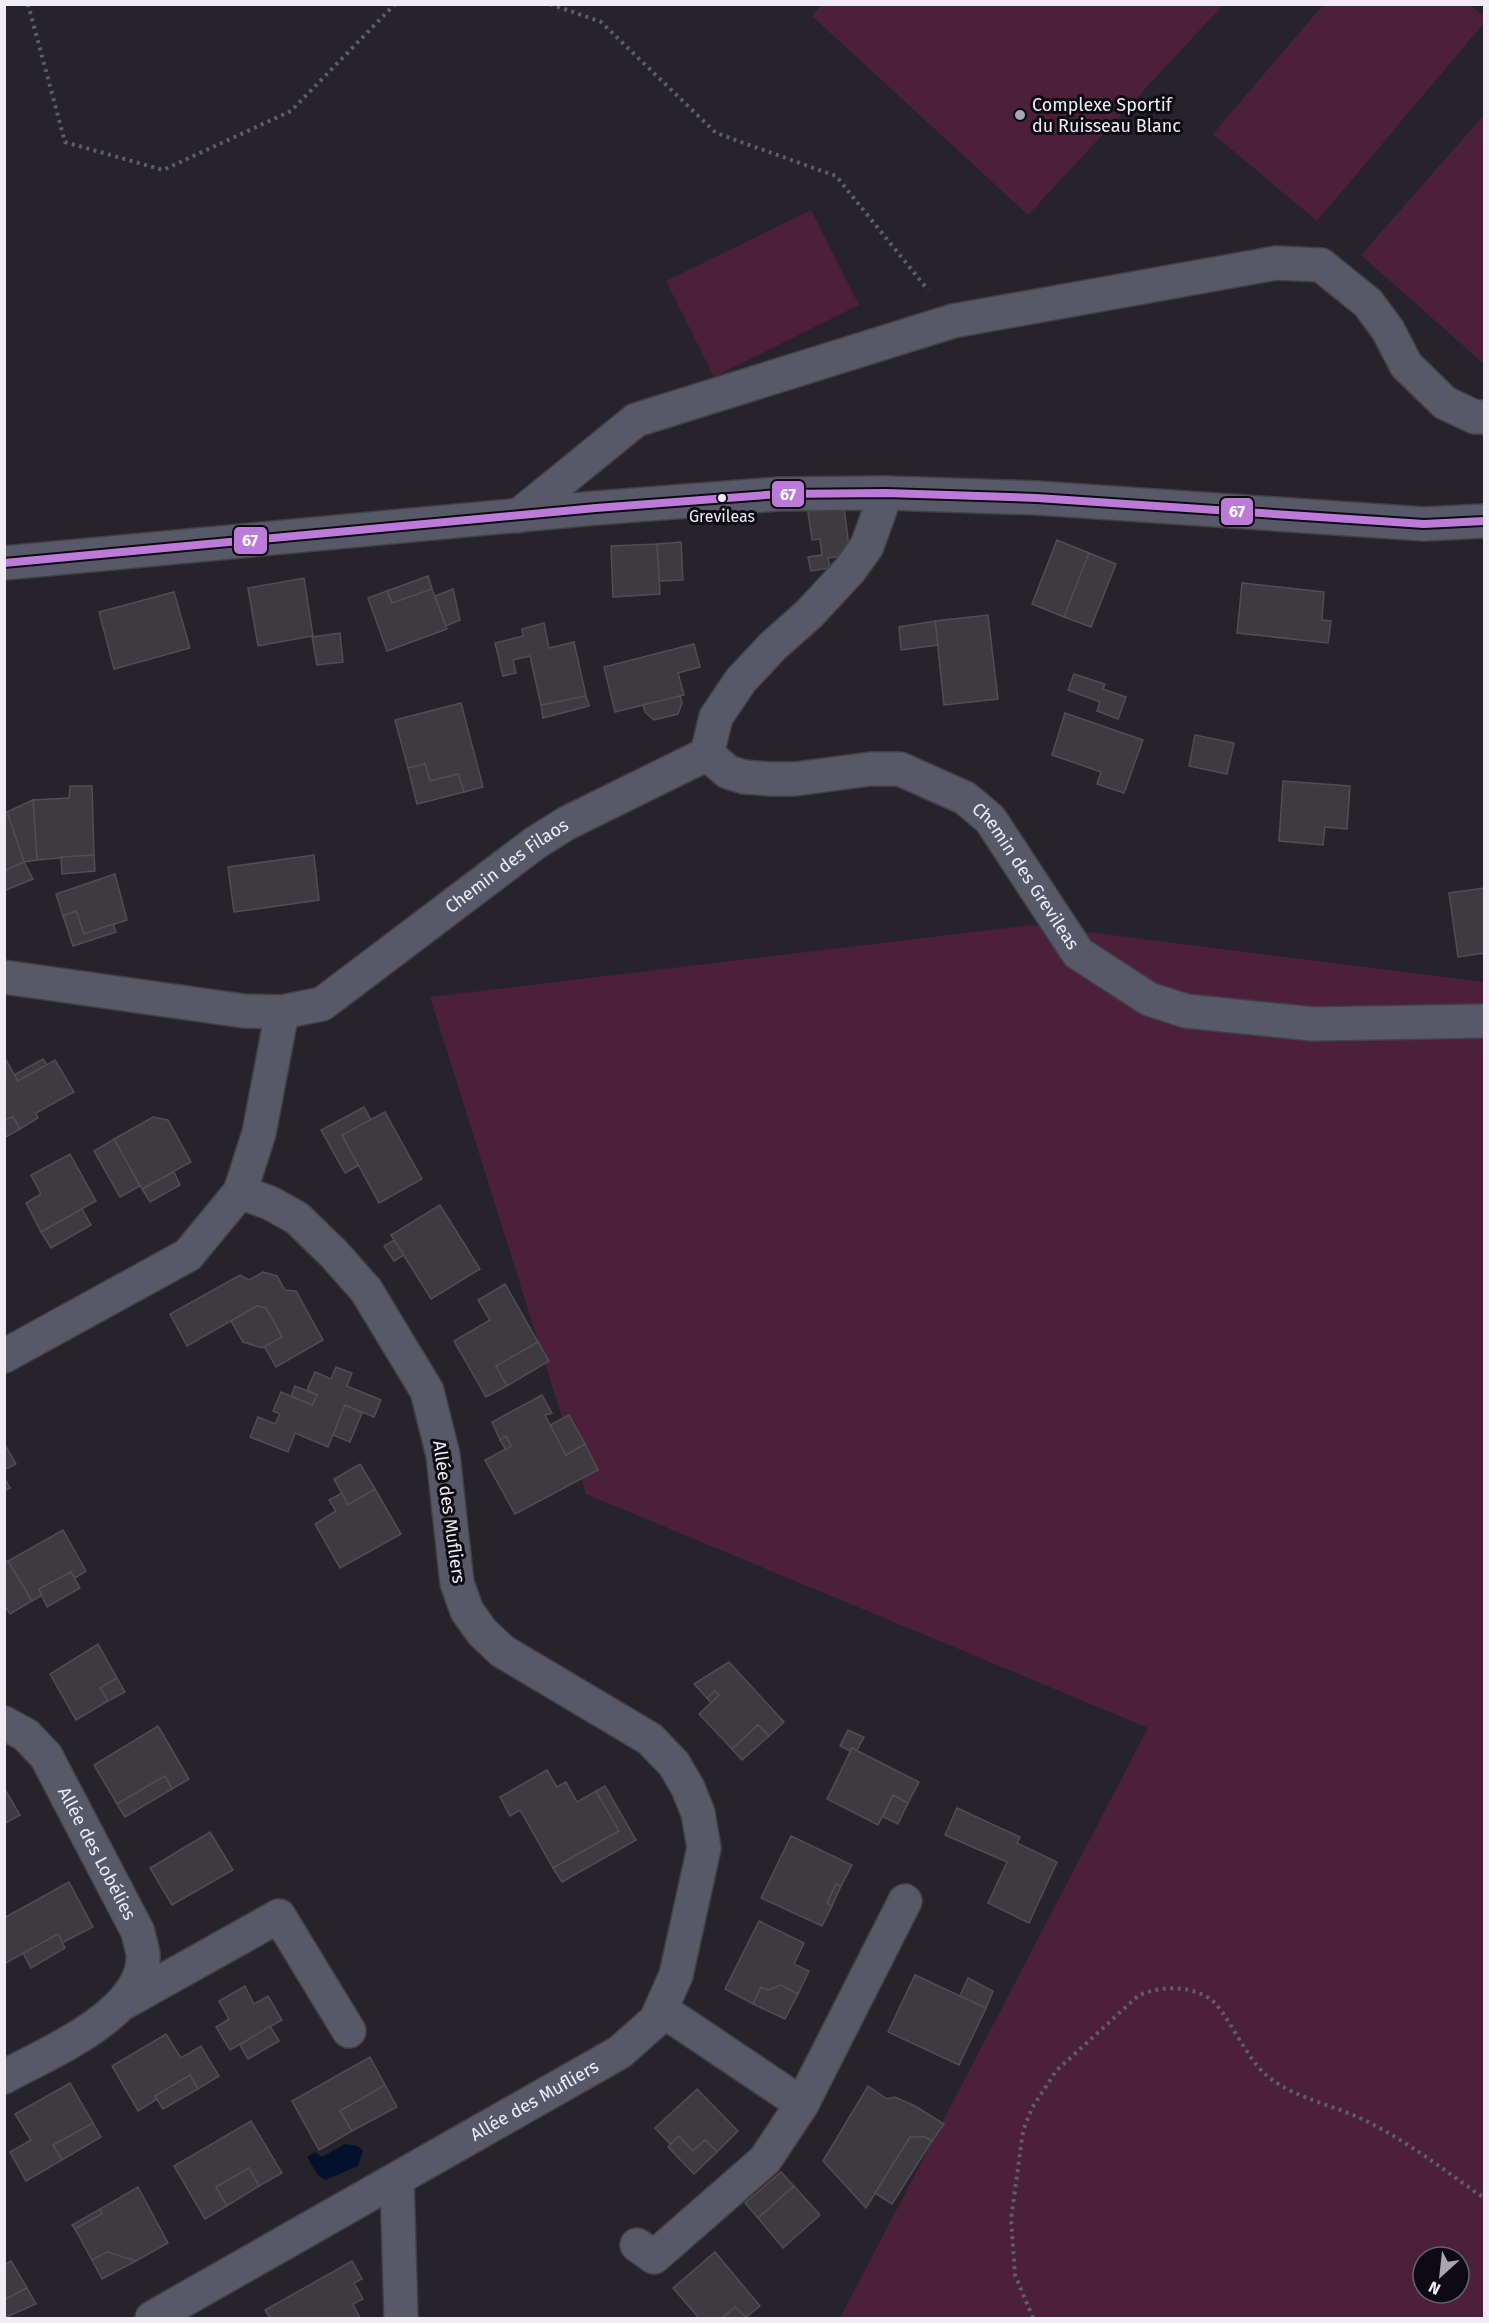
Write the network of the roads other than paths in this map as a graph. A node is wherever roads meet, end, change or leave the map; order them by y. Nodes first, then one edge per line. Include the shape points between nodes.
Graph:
1 (1485, 417) edge
2 (886, 493) junction
3 (518, 516) junction
4 (1485, 521) edge
5 (4, 563) edge
6 (706, 754) junction
7 (4, 977) edge
8 (282, 1012) junction
9 (1485, 1021) edge
10 (240, 1192) junction
11 (4, 1356) edge
12 (4, 1723) edge
13 (905, 1901) dead end
14 (125, 2002) junction
15 (662, 2010) junction
16 (349, 2031) dead end
17 (4, 2077) edge
18 (802, 2104) junction
19 (397, 2180) junction
20 (637, 2245) dead end
21 (152, 2319) edge
22 (401, 2319) edge

1 - 3 street via 1475,417 1445,402 1406,365 1368,303 1321,265 1276,263 953,321 636,420
2 - 3 street via 779,494
2 - 4 street via 1037,498 1424,524
2 - 6 street via 867,546 809,614 741,680 716,717
3 - 5 street
6 - 8 street, Chemin des Filaos via 535,843 322,1004
6 - 9 street, Chemin des Grevileas via 728,772 744,777 795,779 900,769 965,798 990,819 1078,953 1149,999 1186,1011 1313,1024
7 - 8 street, Chemin des Filaos via 244,1011
8 - 10 street via 259,1133
10 - 11 street via 189,1254
10 - 15 street, Allée des Mufliers via 297,1218 334,1254 366,1290 428,1391 443,1455 457,1583 467,1611 482,1632 502,1651 650,1739 674,1764 688,1788 704,1848 676,1975
12 - 14 street, Allée des Lobélies via 26,1735 45,1756 138,1932 143,1956 139,1976
13 - 18 street
14 - 16 street, Allée des Lobélies via 279,1916
14 - 17 street, Allée des Lobélies via 106,2019
15 - 18 street
15 - 19 street, Allée des Mufliers via 639,2038 620,2052
18 - 20 street via 765,2160 654,2257
19 - 21 street, Allée des Mufliers
19 - 22 street

